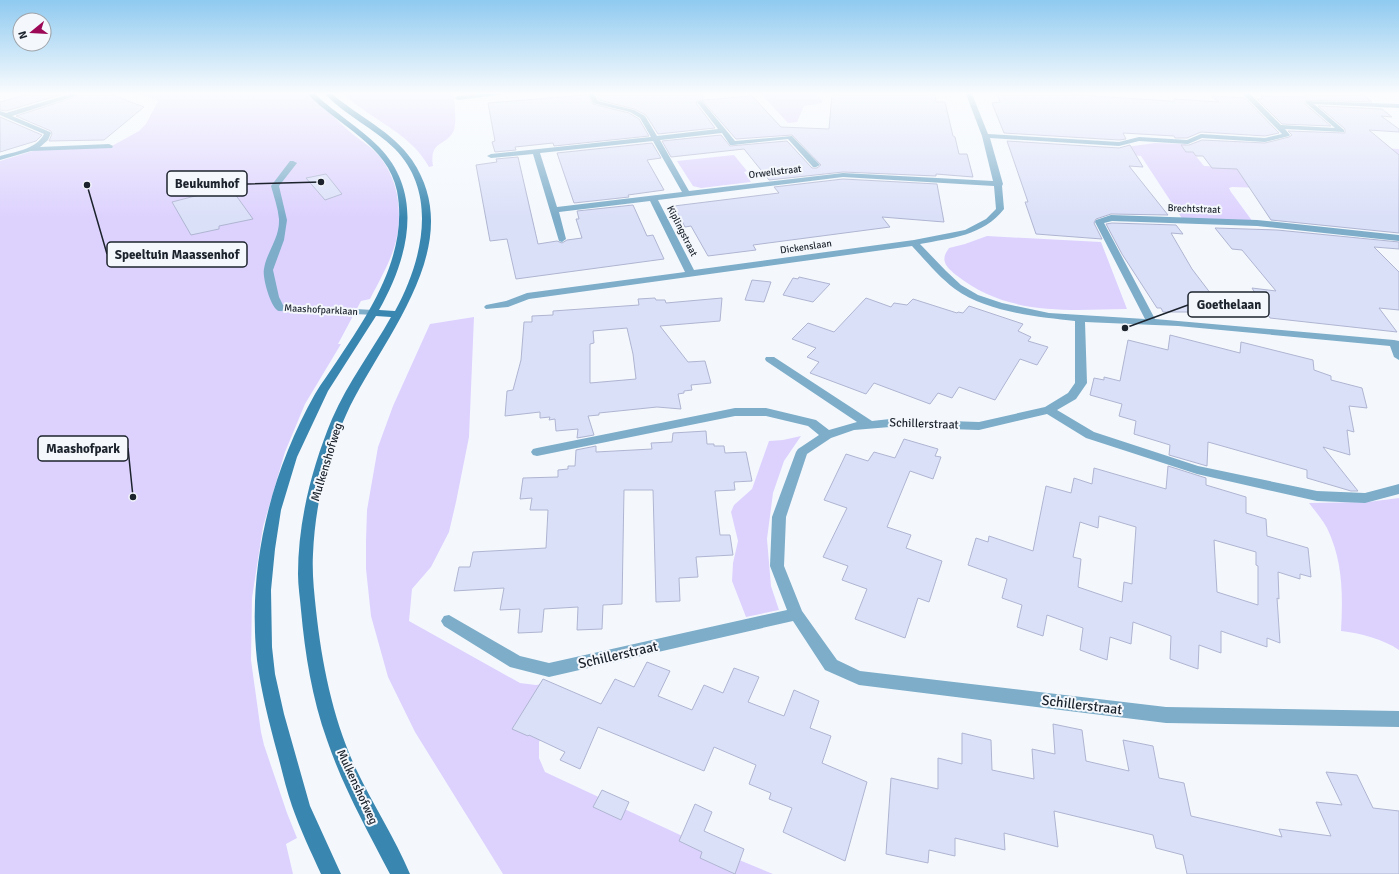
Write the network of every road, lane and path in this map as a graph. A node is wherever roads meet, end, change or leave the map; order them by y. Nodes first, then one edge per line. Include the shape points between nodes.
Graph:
1 (48, 135) edge
2 (360, 135) edge
3 (382, 135) edge
4 (653, 135) edge
5 (686, 135) edge
6 (726, 135) edge
7 (1287, 135) edge
8 (987, 136) joint
9 (655, 138) junction
10 (109, 146) dead end
11 (32, 149) junction
12 (536, 152) junction
13 (491, 156) dead end
14 (0, 158) edge
15 (293, 163) dead end
16 (816, 165) dead end
17 (999, 184) junction
18 (687, 194) junction
19 (653, 198) junction
20 (554, 210) junction
21 (1399, 238) edge
22 (562, 239) dead end
23 (914, 244) junction
24 (691, 274) junction
25 (489, 306) dead end
26 (373, 313) junction
27 (398, 314) junction
28 (1080, 318) junction
29 (1151, 321) junction
30 (1397, 343) edge
31 (1399, 357) edge
32 (770, 359) dead end
33 (1049, 410) junction
34 (869, 424) junction
35 (827, 435) junction
36 (537, 452) dead end
37 (1399, 489) edge
38 (796, 614) junction
39 (450, 621) dead end
40 (1399, 719) edge
41 (331, 874) edge
42 (400, 874) edge

1 - 11 street
2 - 26 street via 379,150 393,169 403,202 402,240 392,273
3 - 27 street, Mulkenshofweg via 397,146 412,166 424,199 426,236 412,286
4 - 9 street
5 - 9 street
6 - 16 street via 733,143 790,137
7 - 8 street via 1265,140 1201,136 1188,142 1140,139 1119,144
8 - 17 street, Dickenslaan
9 - 12 street
9 - 18 street
10 - 11 street
11 - 14 street
12 - 13 street
12 - 20 street
15 - 26 street, Maashofparklaan via 275,186 283,220 280,240 268,270 279,308
17 - 18 street, Orwellstraat via 843,175
17 - 23 street, Dickenslaan via 1000,208 988,221 968,232
18 - 19 street, Orwellstraat
19 - 20 street, Orwellstraat
19 - 24 street, Kiplingstraat
20 - 22 street
21 - 29 street, Brechtstraat via 1250,223 1111,218 1099,222
23 - 24 street, Dickenslaan
23 - 28 street via 953,283 974,296 1041,316
24 - 25 street, Dickenslaan via 527,296 508,304
26 - 27 street, Maashofparklaan
26 - 41 street via 318,399 297,443 279,493 269,538 265,586 264,648 276,716 307,821
27 - 42 street, Mulkenshofweg via 348,399 330,442 309,528 306,575 311,634 322,692 335,739 357,792
28 - 29 street
28 - 33 street, Schillerstraat via 1081,383 1072,396
29 - 30 street
30 - 31 street
32 - 34 street
33 - 34 street, Schillerstraat via 979,426
33 - 37 street via 1090,435 1197,470 1317,496 1365,498
34 - 35 street, Schillerstraat via 853,426
35 - 36 street via 812,423 766,412 735,412
35 - 38 street, Schillerstraat via 802,452 779,517 777,566
38 - 39 street, Schillerstraat via 548,670 516,662
38 - 40 street, Schillerstraat via 831,665 859,678 1166,715

